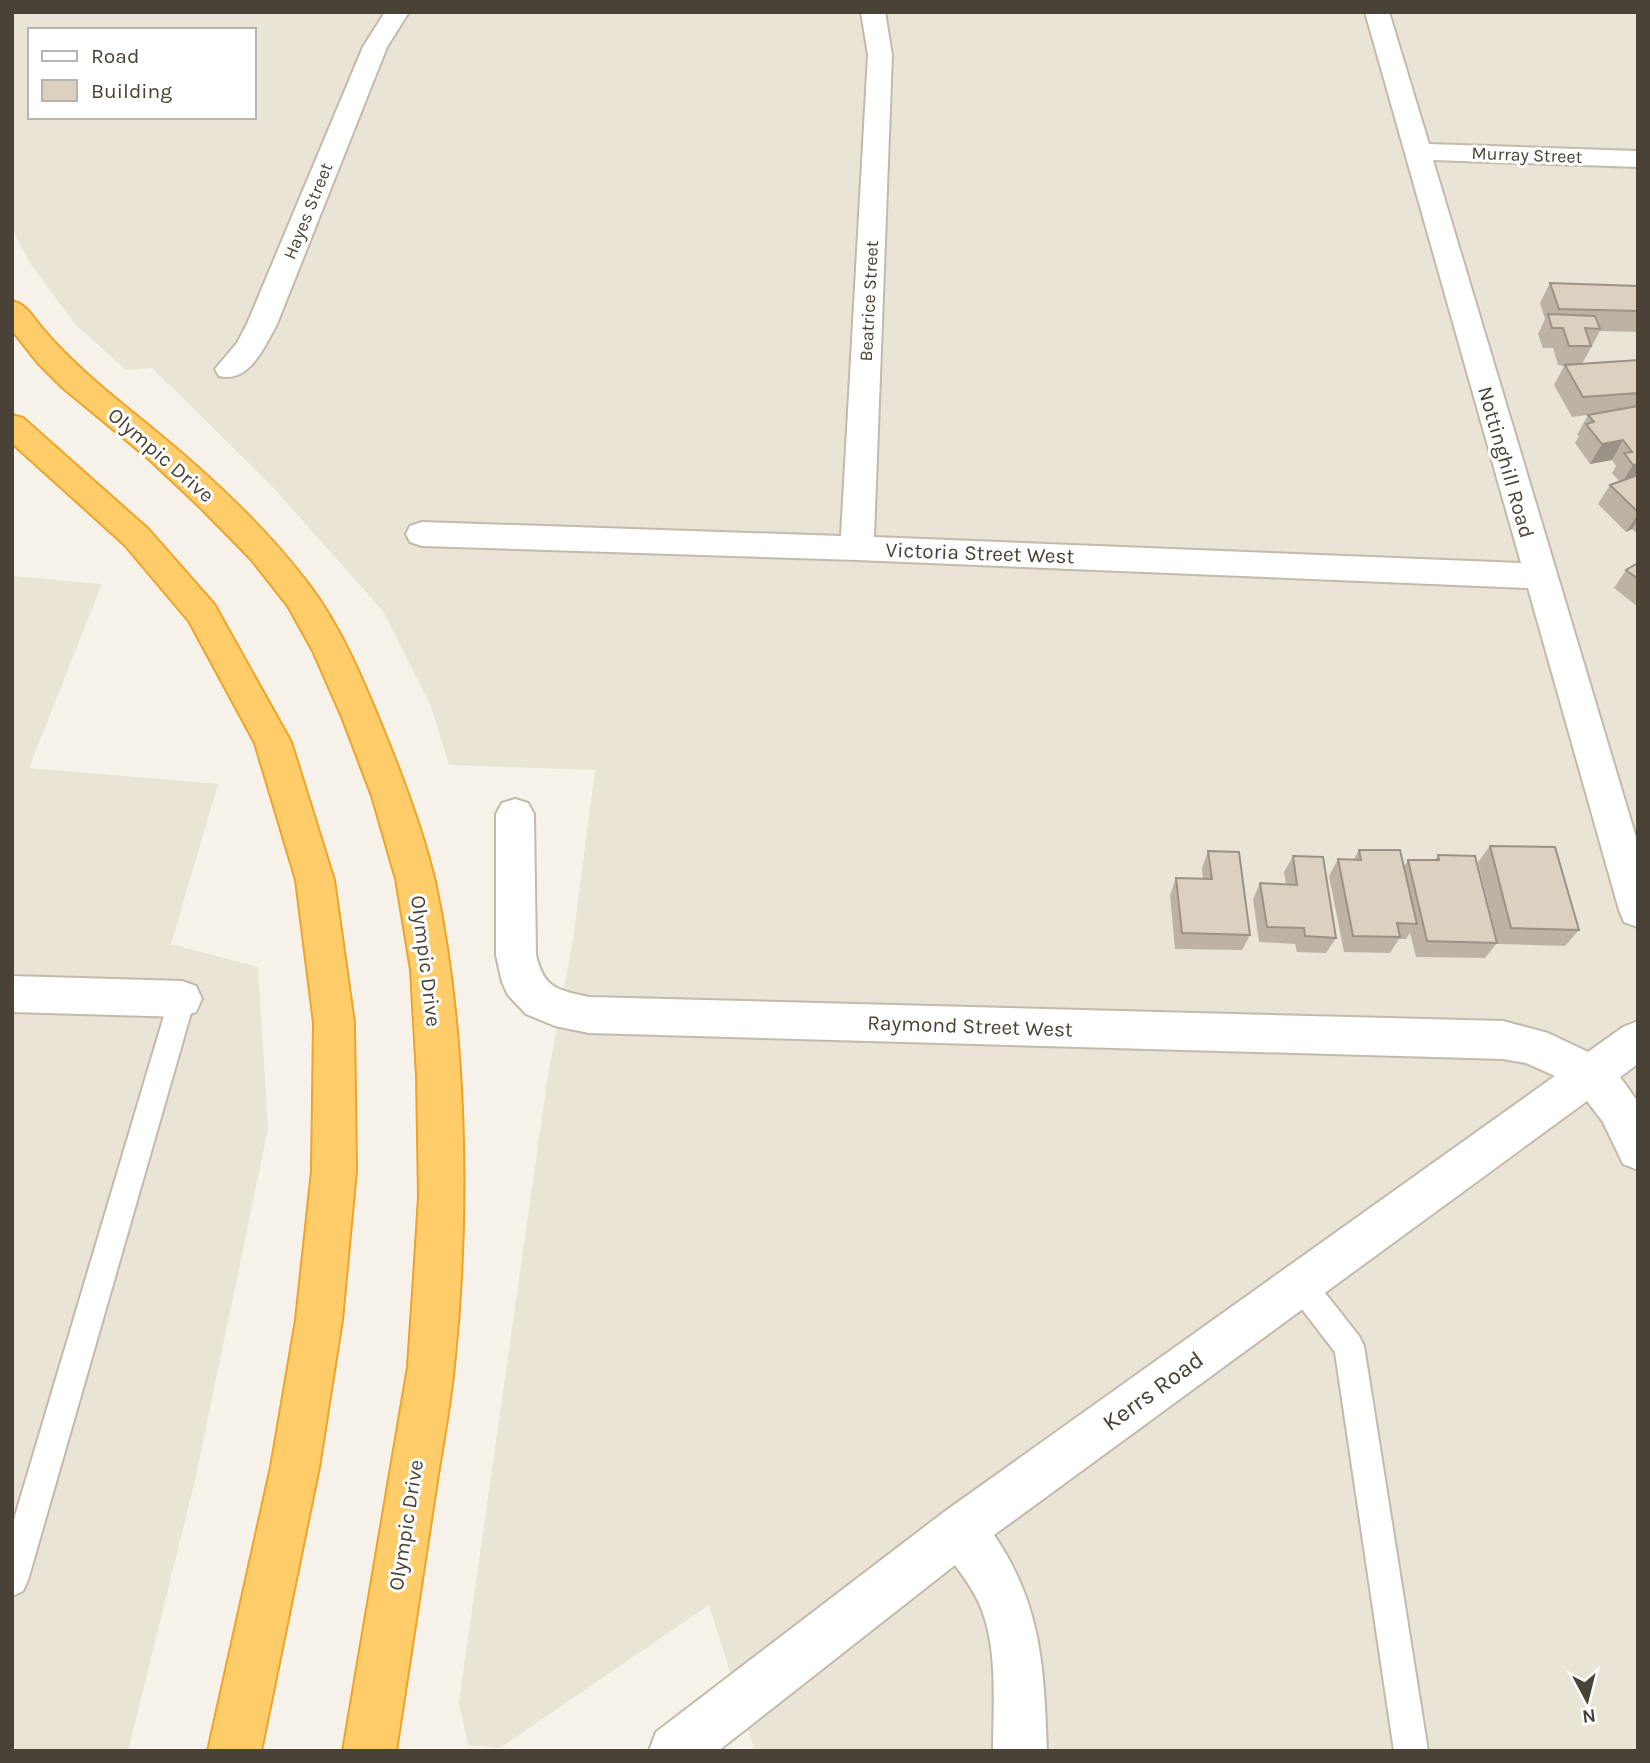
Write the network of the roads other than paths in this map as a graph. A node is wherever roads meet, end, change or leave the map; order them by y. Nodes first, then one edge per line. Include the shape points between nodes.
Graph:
1 (380, 12) edge
2 (397, 12) edge
3 (873, 12) edge
4 (892, 12) edge
5 (1377, 12) edge
6 (375, 47) junction
7 (880, 55) junction
8 (1417, 152) junction
9 (1638, 159) edge
10 (12, 310) edge
11 (230, 369) dead end
12 (12, 425) edge
13 (422, 534) dead end
14 (857, 548) junction
15 (1538, 576) junction
16 (515, 814) dead end
17 (1638, 910) edge
18 (12, 995) edge
19 (182, 999) joint
20 (1638, 1040) edge
21 (1589, 1076) junction
22 (1638, 1150) edge
23 (1301, 1285) junction
24 (961, 1529) junction
25 (12, 1580) edge
26 (234, 1751) edge
27 (369, 1751) edge
28 (675, 1751) edge
29 (1020, 1751) edge
30 (1411, 1751) edge

1 - 6 street, Hayes Street
2 - 6 street, Hayes Street
3 - 7 street, Beatrice Street
4 - 7 street, Beatrice Street
5 - 8 street, Nottinghill Road
6 - 11 street, Hayes Street via 262,324
7 - 14 street, Beatrice Street
8 - 9 street, Murray Street
8 - 15 street, Nottinghill Road
10 - 27 highway, Olympic Drive via 73,380 161,452 238,525 300,597 330,649 360,717 391,796 415,879 431,970 438,1076 441,1197 437,1277 431,1367
12 - 26 highway via 135,533 201,612 238,671 268,734 295,809 325,932 336,1070 334,1168 316,1346 294,1476
13 - 14 street, Victoria Street West
14 - 15 street, Victoria Street West
15 - 17 street, Nottinghill Road
16 - 21 street, Raymond Street West via 518,969 530,993 547,1005 570,1012 1503,1040 1556,1054
18 - 19 street
19 - 25 lane
20 - 21 street, Kerrs Road
21 - 22 street, Raymond Street West via 1615,1101
21 - 23 street, Kerrs Road
23 - 24 street, Kerrs Road
23 - 30 lane via 1349,1346 1352,1358
24 - 28 street, Kerrs Road
24 - 29 street via 1000,1591 1010,1619

